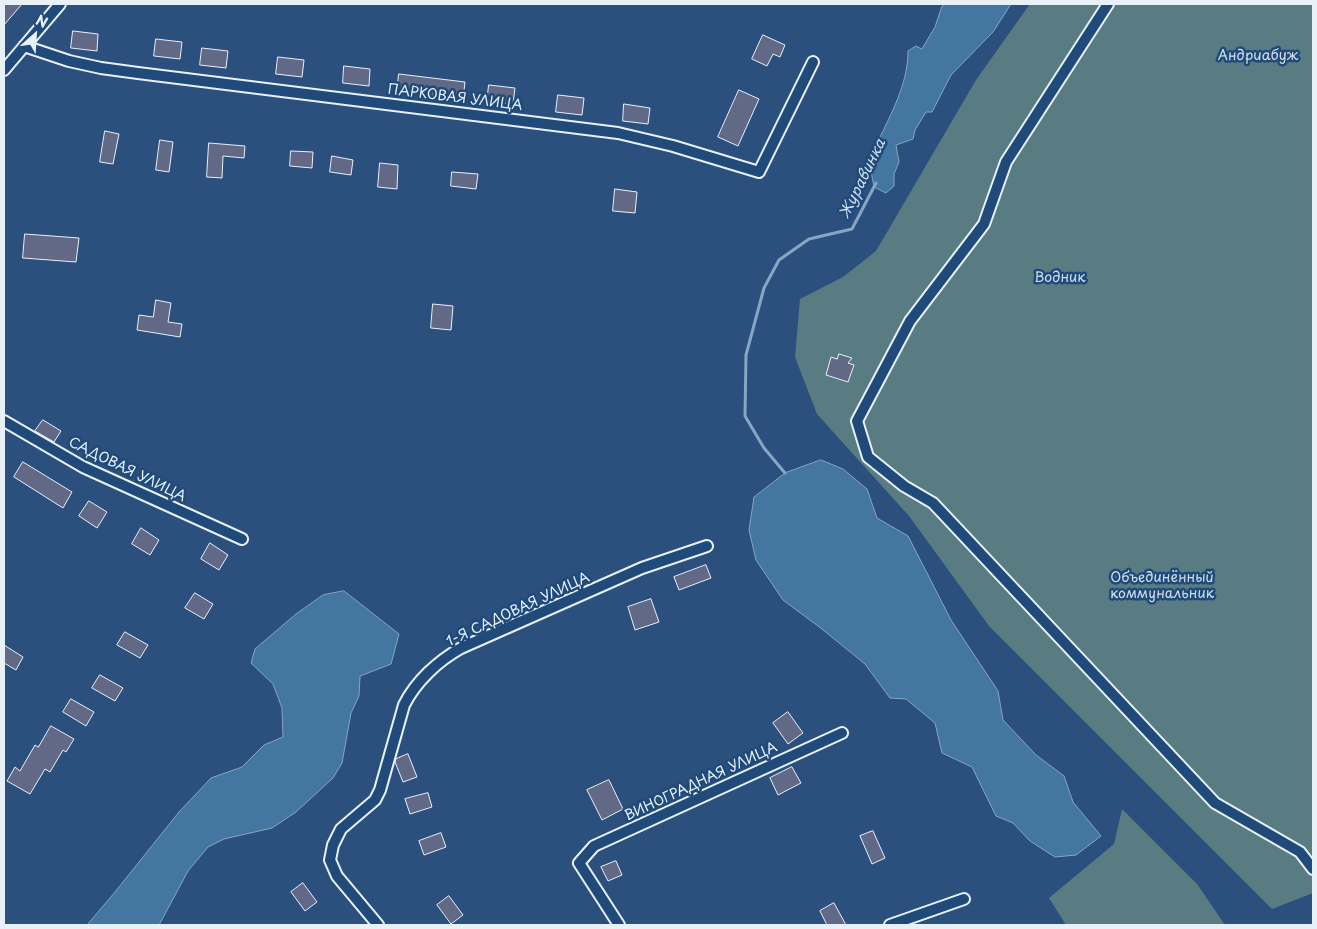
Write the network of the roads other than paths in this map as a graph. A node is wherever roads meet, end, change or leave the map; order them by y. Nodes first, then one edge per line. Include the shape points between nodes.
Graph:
1 (60, 4) edge
2 (1108, 4) edge
3 (24, 46) junction
4 (813, 62) dead end
5 (4, 70) edge
6 (4, 421) edge
7 (242, 539) dead end
8 (707, 546) dead end
9 (842, 733) dead end
10 (1313, 869) edge
11 (964, 899) dead end
12 (378, 925) edge
13 (619, 925) edge
14 (890, 925) edge

1 - 3 street
2 - 10 street via 1006,162 984,224 910,321 857,421 868,457 904,486 933,503 1215,803 1300,852
3 - 4 street, ПАРКОВАЯ УЛИЦА via 101,68 618,132 759,172
3 - 5 street
6 - 7 street, САДОВАЯ УЛИЦА via 83,467
8 - 12 street, 1-Я САДОВАЯ УЛИЦА via 642,568 462,648 449,655 420,681 404,705 375,800 341,829 332,845 330,860 336,876
9 - 13 street, ВИНОГРАДНАЯ УЛИЦА via 594,846 578,863
11 - 14 street

